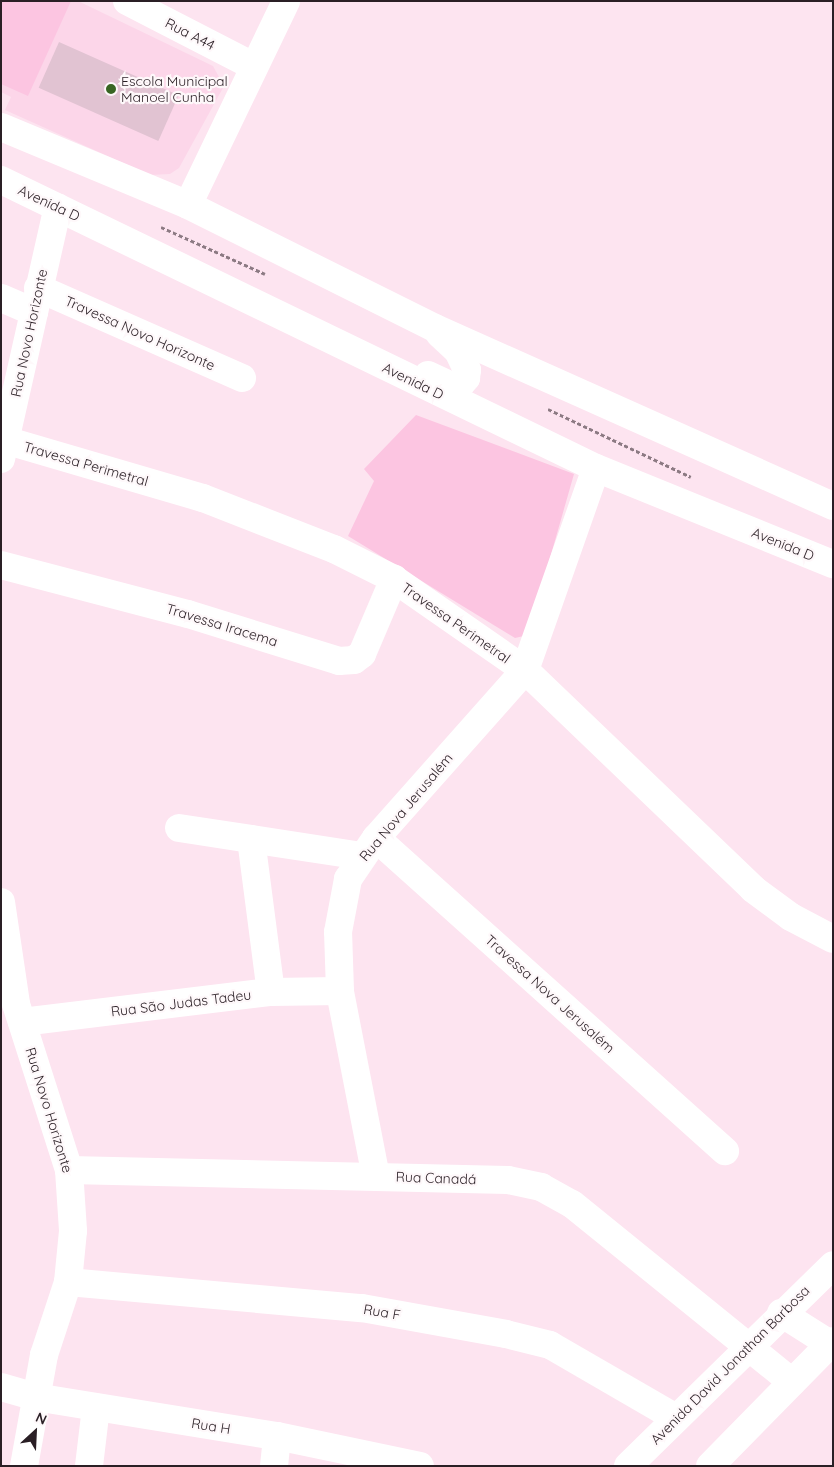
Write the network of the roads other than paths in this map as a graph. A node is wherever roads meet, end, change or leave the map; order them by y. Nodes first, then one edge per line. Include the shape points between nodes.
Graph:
1 (127, 1) edge
2 (286, 1) edge
3 (253, 66) junction
4 (1, 127) edge
5 (1, 180) edge
6 (188, 205) junction
7 (58, 207) junction
8 (1, 298) edge
9 (36, 300) junction
10 (435, 328) junction
11 (345, 348) junction
12 (242, 378) dead end
13 (3, 446) edge
14 (596, 468) junction
15 (833, 506) edge
16 (833, 564) edge
17 (1, 565) edge
18 (394, 579) junction
19 (525, 670) junction
20 (179, 828) dead end
21 (252, 839) junction
22 (369, 847) junction
23 (1, 902) edge
24 (833, 939) edge
25 (340, 990) junction
26 (272, 992) junction
27 (13, 1010) edge
28 (725, 1151) dead end
29 (68, 1170) junction
30 (376, 1177) junction
31 (833, 1265) edge
32 (68, 1282) junction
33 (781, 1313) junction
34 (749, 1344) junction
35 (831, 1344) edge
36 (792, 1382) junction
37 (1, 1386) edge
38 (35, 1397) junction
39 (96, 1407) junction
40 (676, 1418) junction
41 (277, 1436) junction
42 (24, 1466) edge
43 (89, 1466) edge
44 (274, 1466) edge
45 (420, 1466) edge
46 (628, 1466) edge
47 (710, 1466) edge

1 - 3 street, Rua A44
2 - 3 street
3 - 6 street
4 - 6 street
5 - 7 street, Avenida D
6 - 10 street
7 - 9 street, Rua Novo Horizonte
7 - 11 street, Avenida D
8 - 9 street, Travessa Novo Horizonte
9 - 12 street, Travessa Novo Horizonte
9 - 13 street, Rua Novo Horizonte
10 - 11 street via 458,351 467,370 461,384 452,386 358,345
10 - 15 street
11 - 14 street, Avenida D
13 - 18 street, Travessa Perimetral via 203,498 334,549
14 - 16 street, Avenida D
14 - 19 street, Rua Nova Jerusalém
17 - 18 street, Travessa Iracema via 188,614 339,661 354,660 362,654
18 - 19 street, Travessa Perimetral
19 - 22 street, Rua Nova Jerusalém
19 - 24 street, Travessa Perimetral via 753,889 791,917
20 - 21 street
21 - 22 street
21 - 26 street
22 - 25 street, Rua Nova Jerusalém via 348,879 343,899 338,932
22 - 28 street, Travessa Nova Jerusalém
23 - 27 street, Rua Novo Horizonte
25 - 26 street, Rua São Judas Tadeu
25 - 30 street, Rua Nova Jerusalém
26 - 27 street, Rua São Judas Tadeu
27 - 29 street, Rua Novo Horizonte
29 - 30 street, Rua Canadá
29 - 32 street, Rua Novo Horizonte via 73,1231
30 - 34 street, Rua Canadá via 508,1180 541,1187 572,1204
31 - 33 street, Avenida David Jonathan Barbosa
32 - 38 street, Rua Novo Horizonte via 44,1355
32 - 40 street, Rua F via 362,1308 506,1334 550,1344
33 - 34 street, Avenida David Jonathan Barbosa
33 - 35 street
34 - 36 street, Rua Canadá
34 - 40 street, Avenida David Jonathan Barbosa
35 - 36 street
36 - 47 street
37 - 38 street, Rua H
38 - 39 street, Rua H
38 - 42 street, Rua Novo Horizonte
39 - 41 street, Rua H
39 - 43 street
40 - 46 street, Avenida David Jonathan Barbosa
41 - 44 street
41 - 45 street, Rua H

